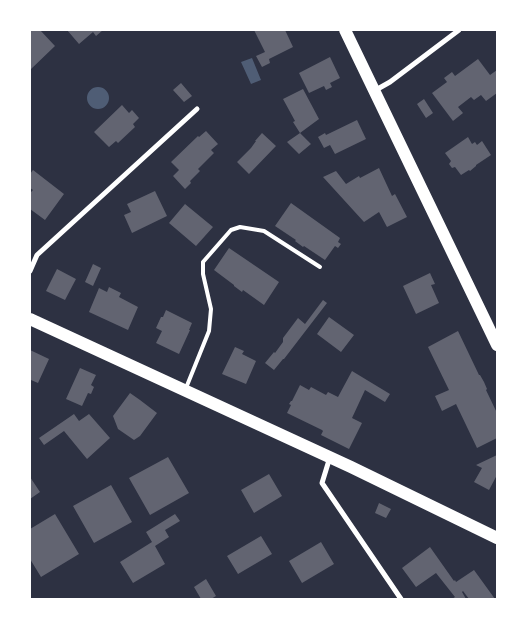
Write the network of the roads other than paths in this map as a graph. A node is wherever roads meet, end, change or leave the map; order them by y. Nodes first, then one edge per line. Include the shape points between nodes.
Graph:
1 (344, 30) edge
2 (459, 30) edge
3 (373, 91) junction
4 (197, 108) dead end
5 (320, 267) dead end
6 (30, 271) edge
7 (30, 319) edge
8 (497, 345) edge
9 (185, 390) junction
10 (330, 457) junction
11 (497, 538) edge
12 (401, 599) edge

1 - 3 main road
2 - 3 street
3 - 8 main road
4 - 6 street via 37,255
5 - 9 lane via 264,231 240,227 231,230 203,262 211,308 209,331
7 - 9 main road
9 - 10 main road
10 - 11 main road
10 - 12 street via 322,483

